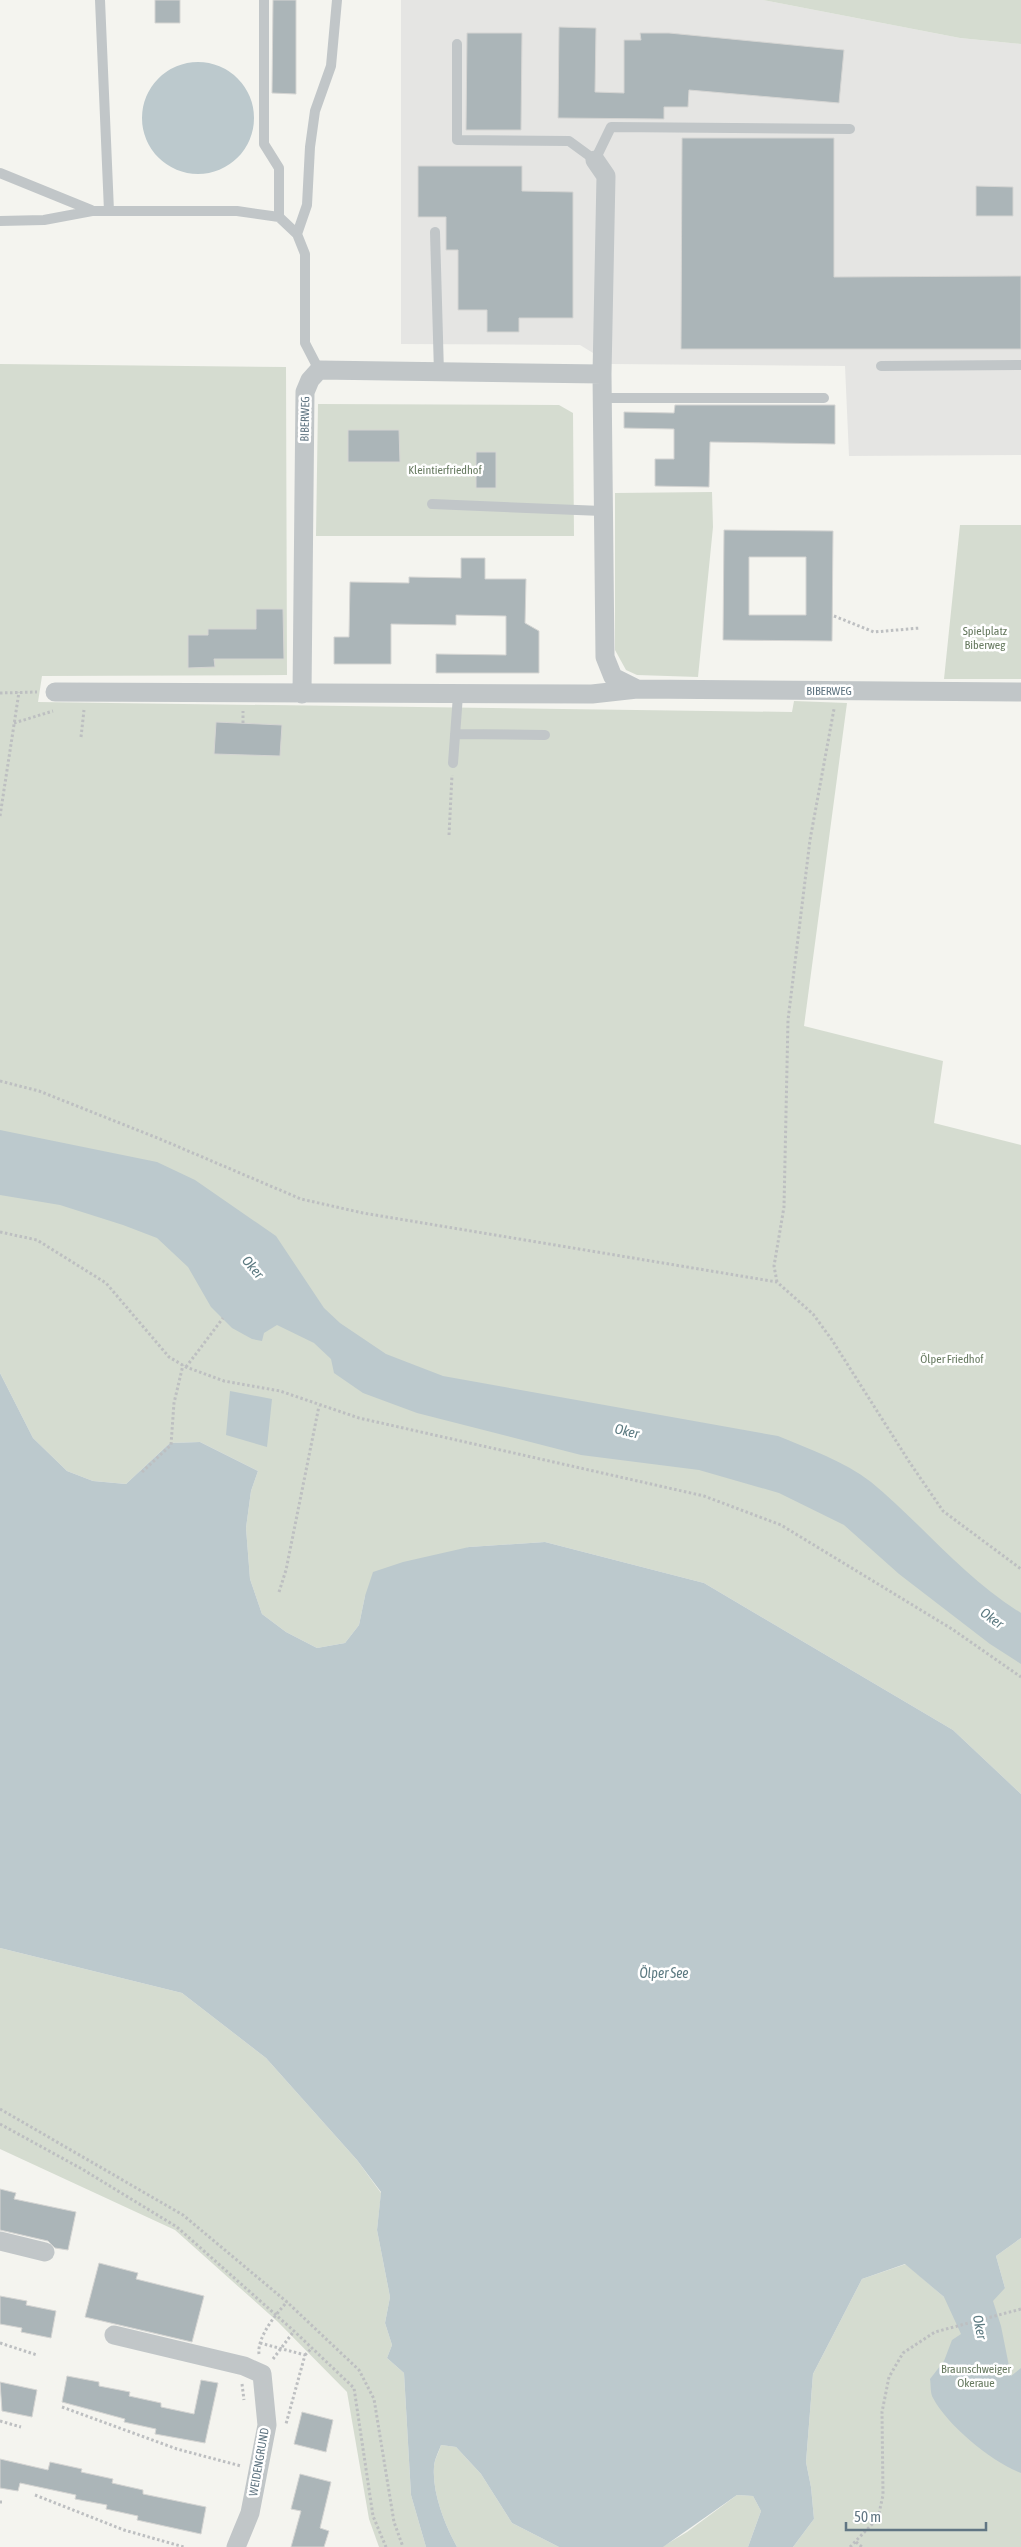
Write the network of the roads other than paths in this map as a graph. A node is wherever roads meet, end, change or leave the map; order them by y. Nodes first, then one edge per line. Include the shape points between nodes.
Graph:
1 (100, 0) edge
2 (264, 0) edge
3 (337, 0) edge
4 (457, 44) dead end
5 (850, 129) dead end
6 (595, 160) junction
7 (0, 174) edge
8 (92, 211) junction
9 (109, 211) junction
10 (279, 217) junction
11 (0, 220) edge
12 (435, 232) dead end
13 (298, 234) junction
14 (1021, 365) edge
15 (881, 366) dead end
16 (319, 370) junction
17 (439, 373) junction
18 (602, 374) junction
19 (602, 398) junction
20 (824, 398) dead end
21 (432, 504) dead end
22 (602, 511) junction
23 (637, 689) junction
24 (55, 692) road end
25 (1021, 692) edge
26 (302, 694) junction
27 (458, 695) junction
28 (455, 734) junction
29 (545, 735) dead end
30 (453, 763) dead end
31 (0, 2241) edge
32 (45, 2252) dead end
33 (114, 2335) dead end
34 (236, 2547) edge

1 - 9 lane
2 - 10 lane via 264,144 279,168
3 - 13 lane via 331,66 315,111 307,205
4 - 6 lane via 457,140 568,141
5 - 6 lane via 612,127
6 - 18 street, BIBERWEG via 606,176
7 - 8 lane
8 - 9 lane
8 - 11 lane via 44,220
9 - 10 lane via 236,212
10 - 13 lane
12 - 17 lane
13 - 16 lane via 305,254 305,343
14 - 15 lane
16 - 17 street
16 - 26 street, BIBERWEG via 305,392
17 - 18 street
18 - 19 street, BIBERWEG
19 - 20 lane
19 - 22 street, BIBERWEG
21 - 22 lane
22 - 23 street, BIBERWEG via 605,657 613,677
23 - 25 street, BIBERWEG
23 - 27 street, BIBERWEG via 592,694
24 - 26 street, BIBERWEG
26 - 27 street, BIBERWEG
27 - 28 lane
28 - 29 lane
28 - 30 lane
31 - 32 street
33 - 34 street, WEIDENGRUND via 244,2366 262,2374 267,2425 250,2514

